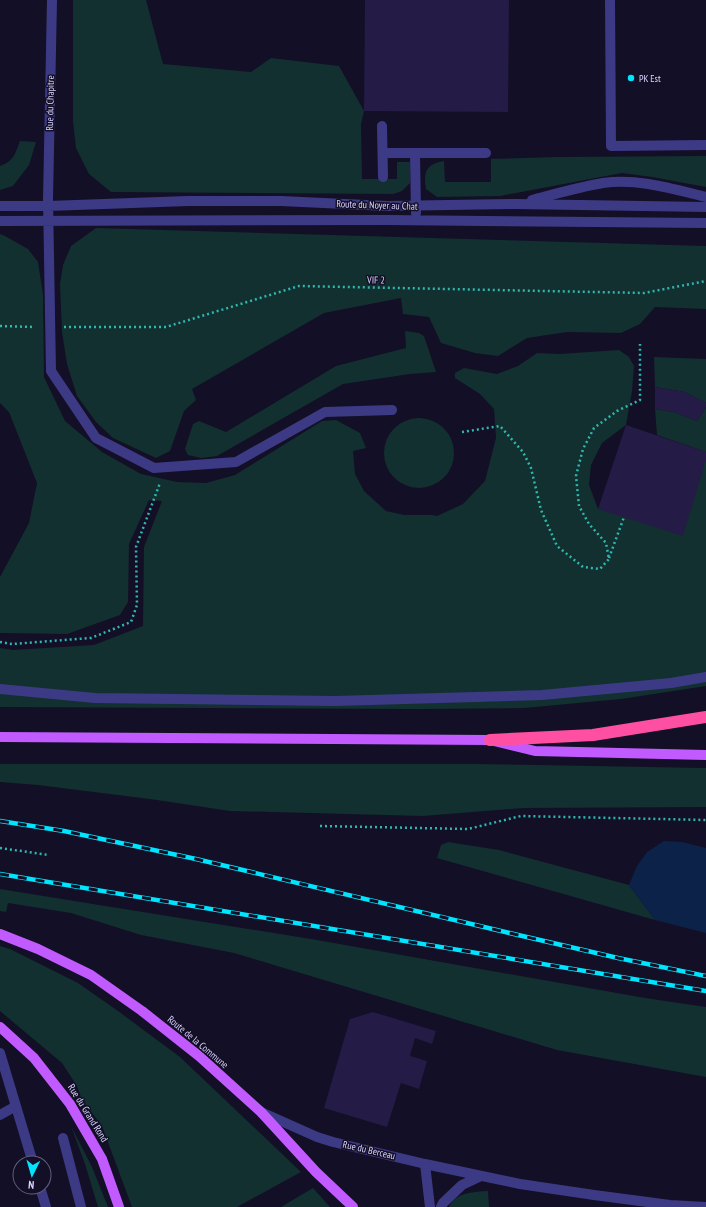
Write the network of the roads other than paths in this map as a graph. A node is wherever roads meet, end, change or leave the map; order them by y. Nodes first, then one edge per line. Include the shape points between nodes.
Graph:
1 (52, 0) edge
2 (610, 0) edge
3 (382, 126) dead end
4 (706, 145) edge
5 (382, 153) junction
6 (415, 153) junction
7 (486, 153) dead end
8 (382, 177) dead end
9 (706, 197) edge
10 (516, 204) junction
11 (0, 206) edge
12 (48, 206) junction
13 (416, 206) junction
14 (706, 207) edge
15 (0, 221) edge
16 (48, 221) junction
17 (415, 221) junction
18 (706, 223) edge
19 (392, 410) dead end
20 (706, 676) edge
21 (0, 689) edge
22 (706, 717) edge
23 (0, 737) edge
24 (490, 740) junction
25 (706, 755) edge
26 (0, 934) edge
27 (0, 1027) edge
28 (0, 1053) edge
29 (16, 1106) junction
30 (261, 1112) junction
31 (0, 1115) edge
32 (63, 1138) dead end
33 (31, 1155) edge
34 (425, 1164) junction
35 (481, 1176) junction
36 (42, 1195) edge
37 (46, 1207) edge
38 (81, 1207) edge
39 (119, 1207) edge
40 (353, 1207) edge
41 (430, 1207) edge
42 (441, 1207) edge
43 (706, 1207) edge

1 - 12 street, Rue du Chapitre
2 - 4 street via 611,146
3 - 5 street
5 - 6 street
5 - 8 street
6 - 7 street
6 - 13 street
9 - 10 street via 651,183 626,182 604,183
10 - 13 street, Route du Noyer au Chat
10 - 14 street, Route du Noyer au Chat
11 - 12 street, Route du Noyer au Chat
12 - 13 street, Route du Noyer au Chat via 265,201
12 - 16 street
13 - 17 street
15 - 16 street, Route du Noyer au Chat
16 - 17 street, Route du Noyer au Chat
16 - 19 street via 51,371 96,438 154,468 236,462 325,412
17 - 18 street, Route du Noyer au Chat
20 - 21 street via 671,683 542,695 335,701 96,698
22 - 24 highway via 593,735
23 - 24 main road
24 - 25 main road via 535,752
26 - 30 main road, Route de la Commune via 91,975 199,1056
27 - 39 main road, Rue du Grand Rond via 34,1058 70,1104 102,1159
28 - 29 street
29 - 31 street
29 - 33 street
30 - 34 street, Rue du Berceau via 317,1137
30 - 40 main road, Route de la Commune via 316,1172
32 - 38 street
34 - 35 street, Rue du Berceau
34 - 41 street
35 - 42 street via 462,1185
35 - 43 street, Rue du Berceau via 594,1195
36 - 37 street

